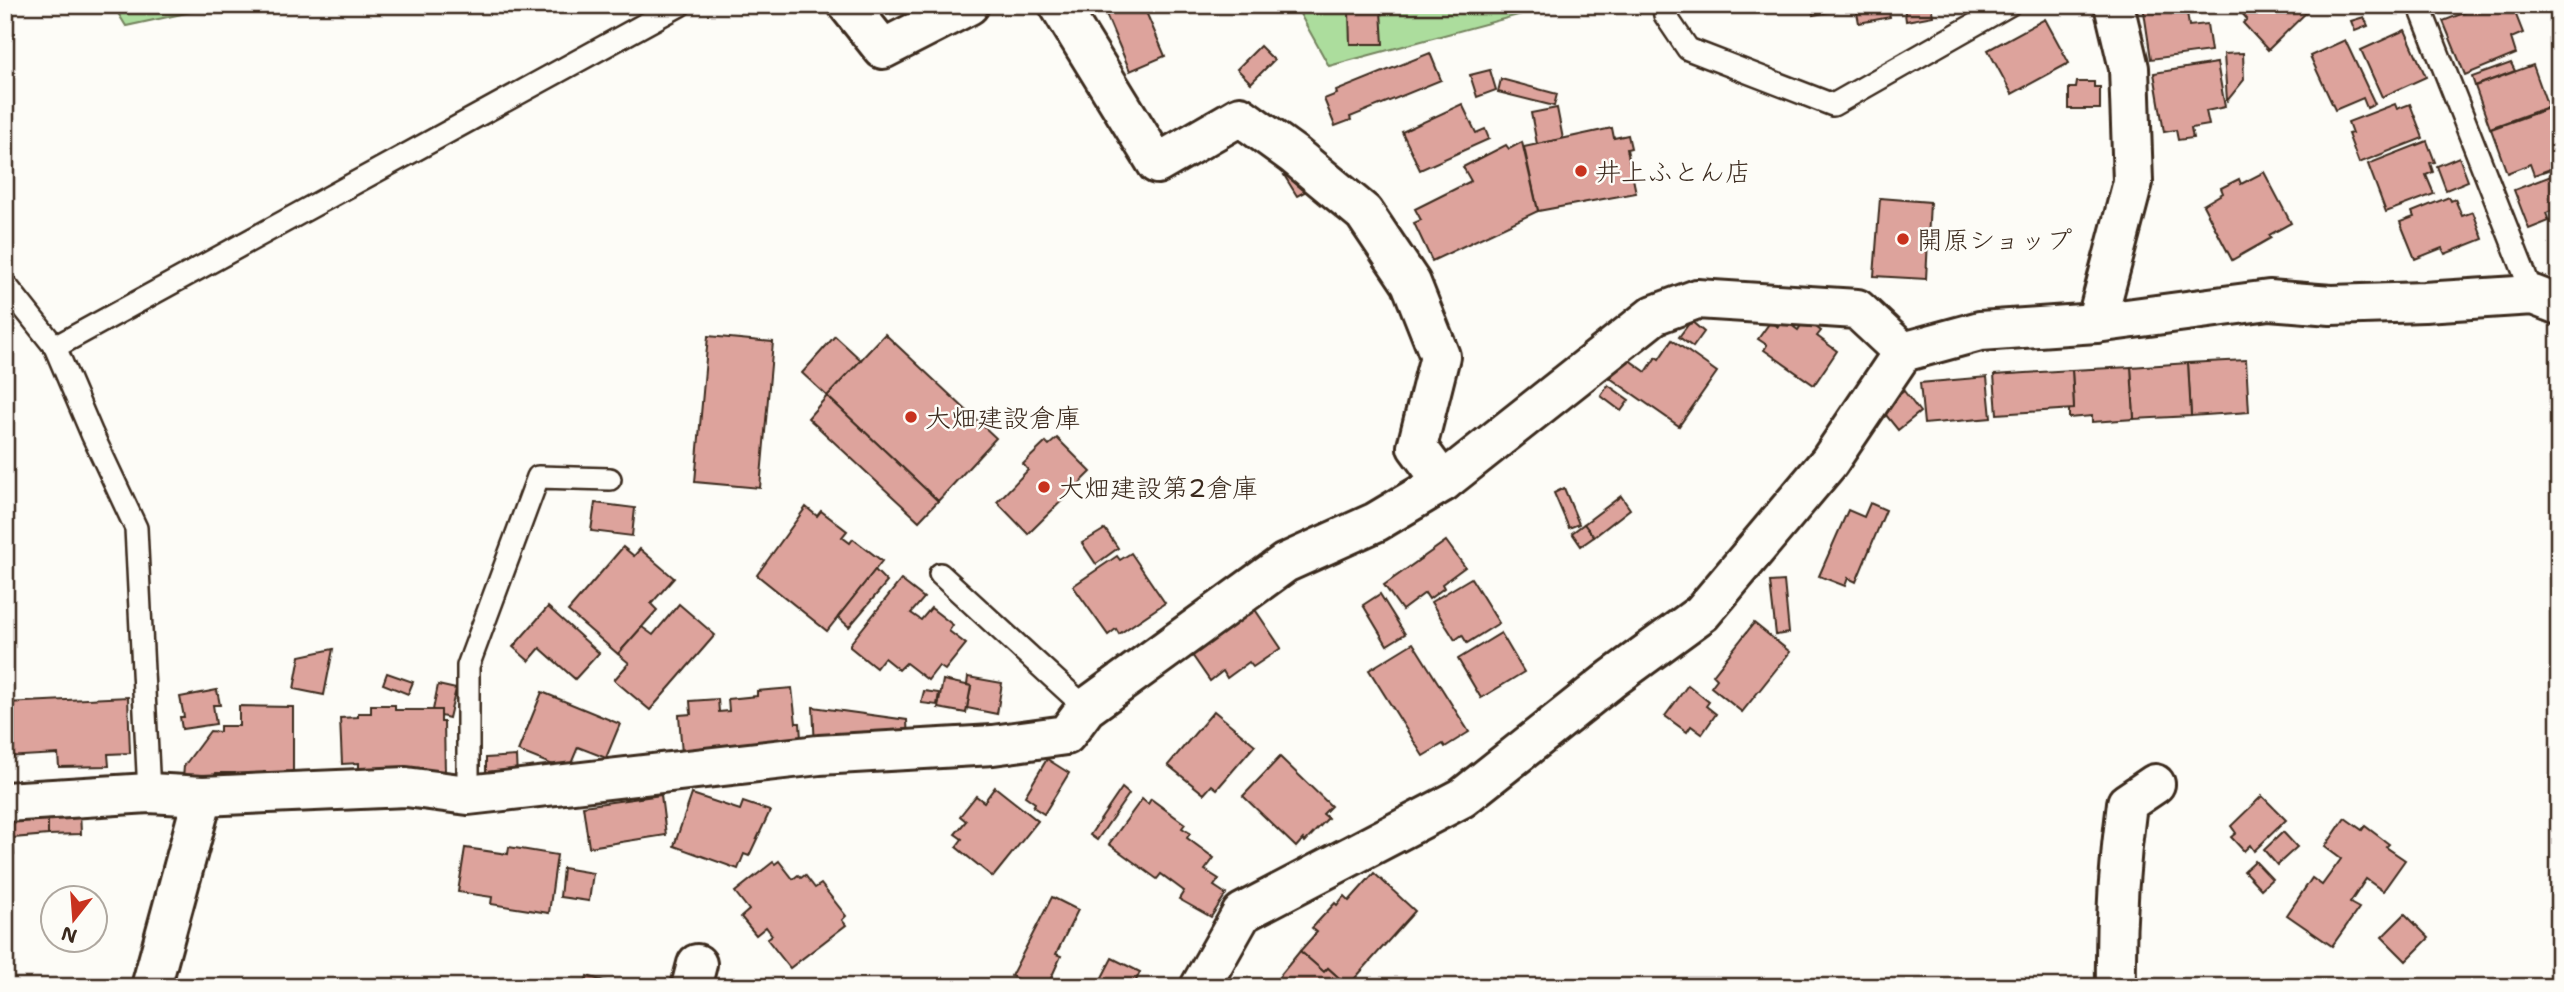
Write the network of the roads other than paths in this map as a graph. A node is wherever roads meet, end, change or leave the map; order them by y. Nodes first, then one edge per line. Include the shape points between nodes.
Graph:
1 (680, 5) edge
2 (848, 5) edge
3 (970, 5) edge
4 (1059, 5) edge
5 (1663, 5) edge
6 (2009, 5) edge
7 (2114, 5) edge
8 (2419, 5) edge
9 (5, 284) edge
10 (2546, 300) edge
11 (2096, 323) junction
12 (55, 347) junction
13 (1903, 352) junction
14 (610, 479) dead end
15 (1443, 482) junction
16 (940, 574) dead end
17 (1086, 708) junction
18 (2155, 784) dead end
19 (149, 793) junction
20 (468, 795) junction
21 (203, 796) junction
22 (5, 802) edge
23 (151, 987) edge
24 (1200, 987) edge
25 (2116, 987) edge

1 - 12 lane
2 - 3 street via 883,49
4 - 15 street via 1157,164 1240,116 1364,213 1411,283 1440,356 1417,447
5 - 6 lane via 1688,49 1833,105
7 - 11 street via 2129,68 2133,182
8 - 10 lane
9 - 12 lane
10 - 11 street via 2331,304 2269,300
11 - 13 street via 1980,331
12 - 19 lane via 136,528
13 - 15 street via 1857,309 1697,299 1654,315
13 - 24 street via 1829,462 1702,613 1462,798 1242,913
14 - 20 lane via 538,477 468,666
15 - 17 street via 1376,522 1285,564
16 - 17 lane
17 - 20 street via 1066,735 993,745 819,755
18 - 25 street via 2127,803 2115,942
19 - 21 street
19 - 22 street
20 - 21 street via 406,787
21 - 23 street

